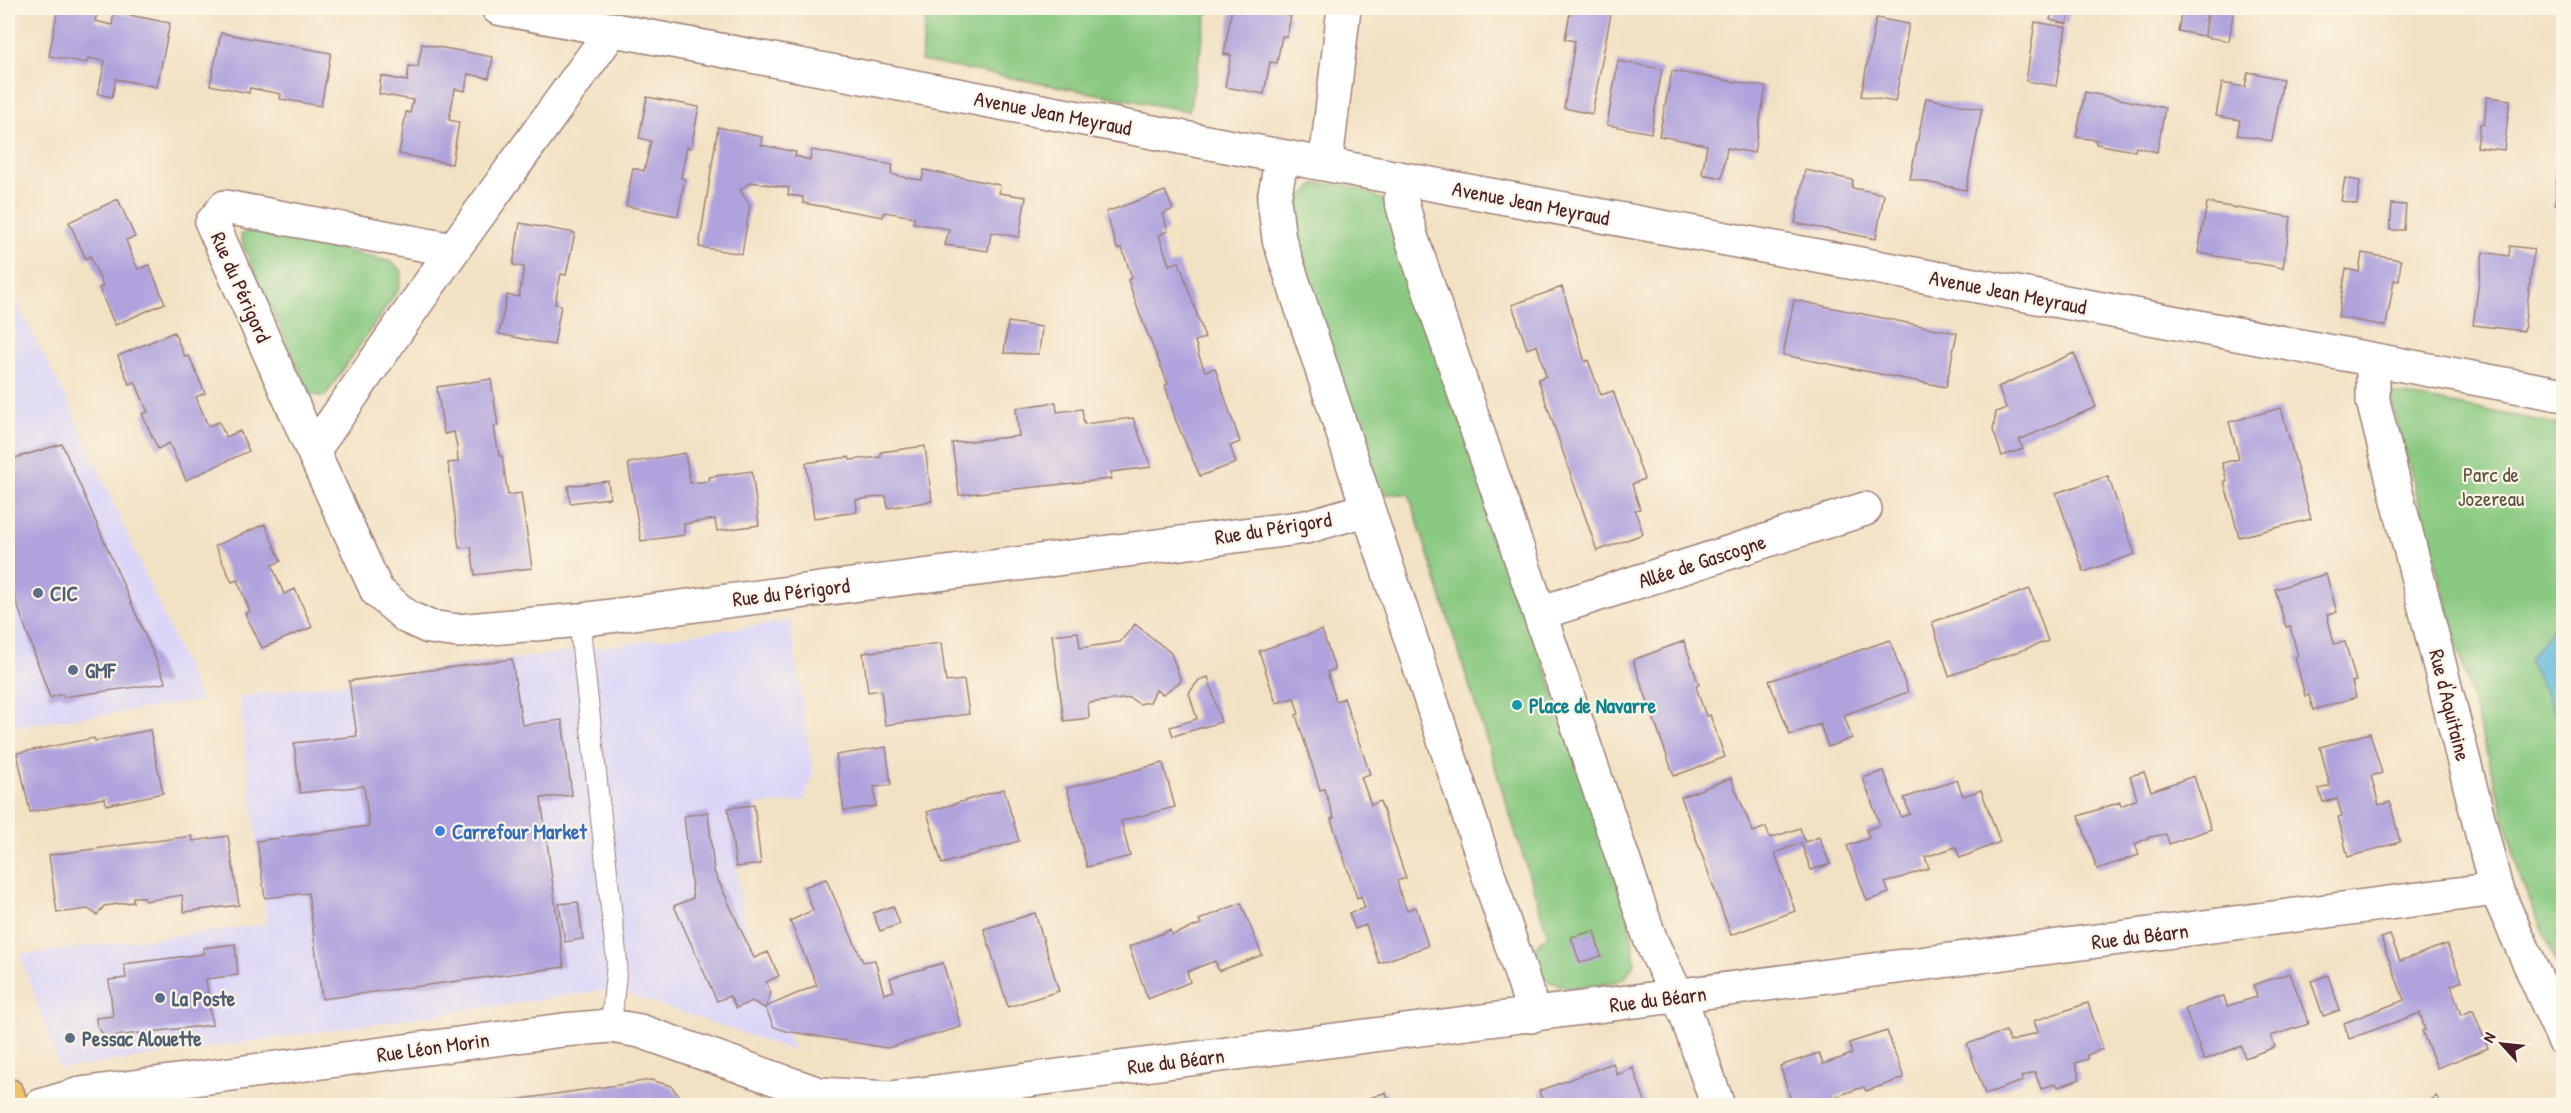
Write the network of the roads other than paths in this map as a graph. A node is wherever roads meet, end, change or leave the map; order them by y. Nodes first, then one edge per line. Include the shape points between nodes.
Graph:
1 (498, 8) edge
2 (1344, 8) edge
3 (613, 29) junction
4 (1282, 156) junction
5 (1323, 162) junction
6 (1405, 179) junction
7 (453, 250) junction
8 (2373, 360) junction
9 (2564, 394) edge
10 (313, 451) junction
11 (1368, 509) junction
12 (1865, 510) dead end
13 (1540, 613) junction
14 (579, 620) junction
15 (2496, 889) junction
16 (1678, 996) junction
17 (1531, 1016) junction
18 (611, 1026) junction
19 (2564, 1040) edge
20 (8, 1095) edge
21 (821, 1100) edge
22 (11, 1106) edge
23 (40, 1106) edge
24 (1718, 1106) edge

1 - 3 street, Avenue Jean Meyraud
2 - 5 street
3 - 4 street, Avenue Jean Meyraud
3 - 7 street
4 - 5 street, Avenue Jean Meyraud
4 - 11 street via 1274,199 1279,239
5 - 6 street, Avenue Jean Meyraud
6 - 8 street, Avenue Jean Meyraud
6 - 13 street via 1401,199 1412,239
7 - 10 street
7 - 10 street, Rue du Périgord via 225,207 212,224
8 - 9 street, Avenue Jean Meyraud
8 - 15 street, Rue d'Aquitaine via 2373,401
10 - 14 street, Rue du Périgord via 377,591 407,617 429,627 458,631
11 - 14 street, Rue du Périgord via 1306,527
11 - 17 street
12 - 13 street, Allée de Gascogne
13 - 16 street via 1651,941
14 - 18 lane via 617,962
15 - 16 street, Rue du Béarn
15 - 19 street, Rue d'Aquitaine
16 - 17 street, Rue du Béarn
16 - 24 street
17 - 21 street, Rue du Béarn via 890,1098
18 - 21 street, Rue Léon Morin via 640,1031
18 - 23 street, Rue Léon Morin via 92,1092
20 - 22 main road

